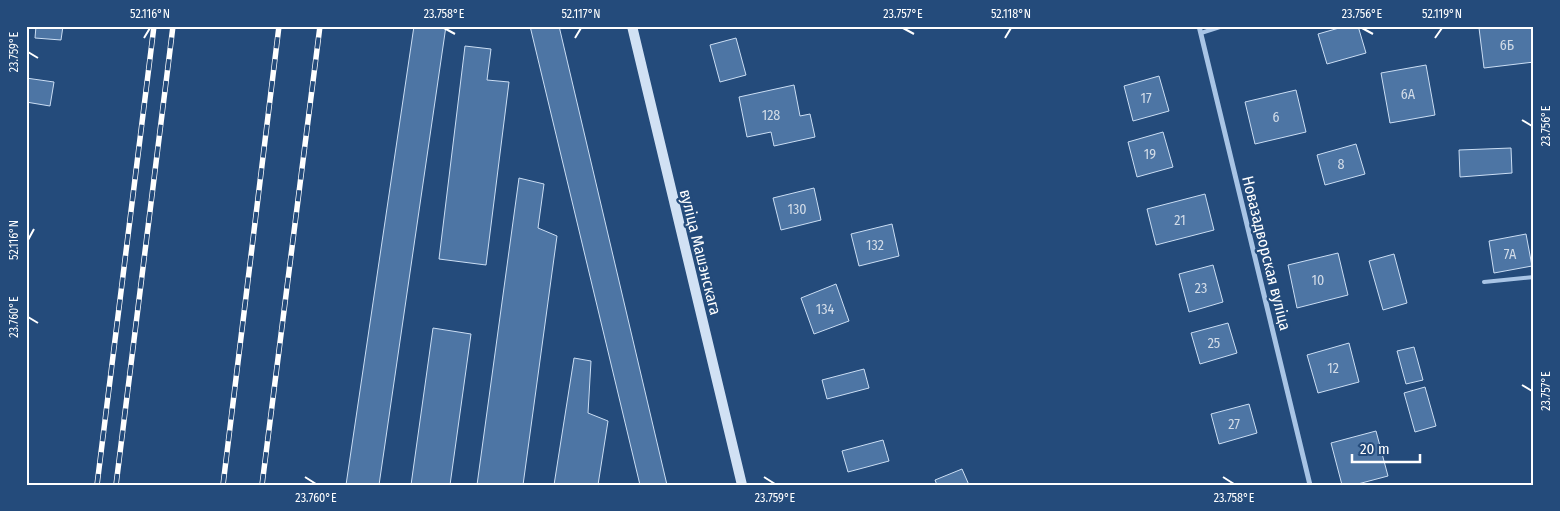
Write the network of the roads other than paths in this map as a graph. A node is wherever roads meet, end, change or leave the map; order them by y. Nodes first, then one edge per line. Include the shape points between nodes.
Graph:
1 (632, 26) edge
2 (1199, 26) edge
3 (1223, 26) edge
4 (1201, 33) junction
5 (1534, 277) edge
6 (1484, 282) dead end
7 (742, 485) edge
8 (1310, 485) edge

1 - 7 main road, вуліца Машэнскага
2 - 4 street, Новазадворская вуліца
3 - 4 lane
4 - 8 street, Новазадворская вуліца
5 - 6 lane

